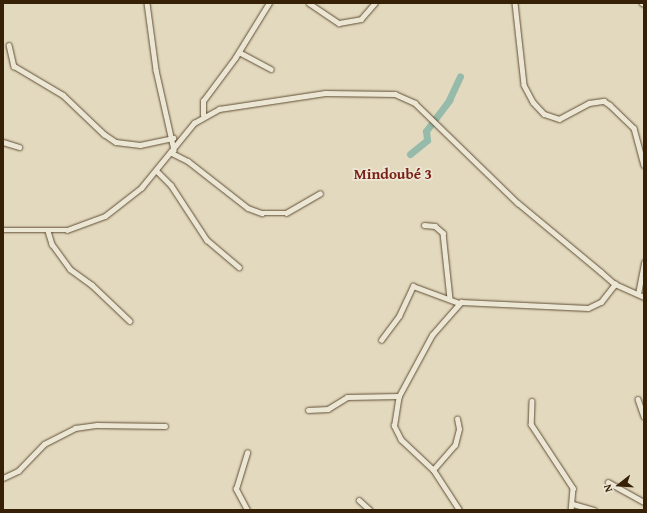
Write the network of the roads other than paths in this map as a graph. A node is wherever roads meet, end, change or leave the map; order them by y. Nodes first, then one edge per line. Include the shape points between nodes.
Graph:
1 (147, 3) edge
2 (268, 3) edge
3 (309, 3) edge
4 (375, 3) edge
5 (515, 3) edge
6 (318, 5) edge
7 (9, 45) dead end
8 (239, 52) junction
9 (271, 69) dead end
10 (204, 115) junction
11 (173, 138) junction
12 (3, 142) edge
13 (19, 146) dead end
14 (173, 152) junction
15 (644, 165) edge
16 (157, 171) junction
17 (320, 193) dead end
18 (424, 224) dead end
19 (3, 230) edge
20 (48, 231) junction
21 (644, 263) edge
22 (239, 267) dead end
23 (616, 284) junction
24 (638, 294) junction
25 (644, 297) edge
26 (450, 298) junction
27 (458, 302) junction
28 (130, 321) dead end
29 (381, 340) dead end
30 (399, 396) junction
31 (638, 399) dead end
32 (532, 401) dead end
33 (308, 410) dead end
34 (644, 416) edge
35 (457, 419) dead end
36 (165, 426) dead end
37 (247, 453) dead end
38 (433, 470) junction
39 (3, 478) edge
40 (608, 482) dead end
41 (359, 500) dead end
42 (644, 502) edge
43 (573, 504) junction
44 (247, 510) edge
45 (370, 510) edge
46 (459, 510) edge
47 (571, 510) edge
48 (594, 510) edge

1 - 11 street via 156,70
2 - 8 street
3 - 6 street
4 - 6 street via 361,19 348,23 339,23
5 - 15 street via 524,85 533,102 544,114 559,118 596,101 610,105 634,128
7 - 11 street via 14,66 63,95 116,142 140,145
8 - 9 street
8 - 10 street via 203,101
10 - 14 street
10 - 23 street via 227,106 332,92 401,95 430,118 518,203
11 - 14 street
12 - 13 street
14 - 16 street
14 - 17 street via 248,208 262,213 286,213
16 - 20 street via 136,193 105,216 78,228
16 - 22 street via 171,184 207,240
18 - 26 street via 435,226 443,233
19 - 20 street
20 - 28 street via 52,244 70,269 92,285
21 - 24 street
23 - 24 street
23 - 27 street via 600,302 588,308
24 - 25 street
26 - 27 street
26 - 29 street via 413,286 399,316
27 - 30 street via 432,335
30 - 33 street via 347,397 328,409
30 - 38 street via 393,420 398,436
31 - 34 street
32 - 43 street via 530,422 570,482
35 - 38 street via 459,429 455,445
36 - 39 street via 97,424 75,428 44,444 18,471
37 - 44 street via 236,489
38 - 46 street
40 - 42 street
41 - 45 street
43 - 47 street
43 - 48 street

